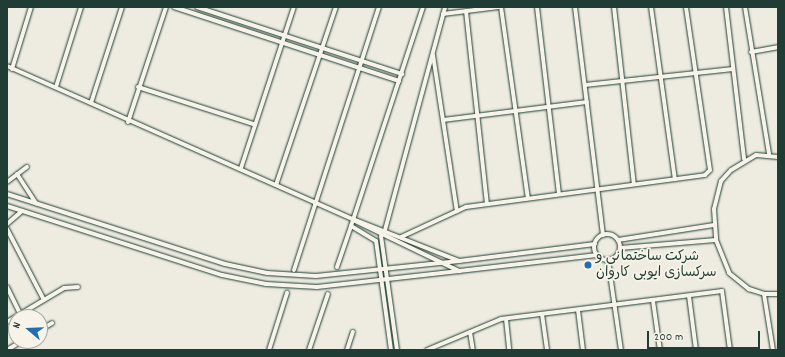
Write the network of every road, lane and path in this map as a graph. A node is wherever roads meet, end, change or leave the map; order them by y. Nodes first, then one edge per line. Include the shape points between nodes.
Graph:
1 (32, 7) edge
2 (82, 7) edge
3 (122, 7) edge
4 (166, 7) edge
5 (174, 7) edge
6 (197, 7) edge
7 (294, 7) edge
8 (336, 7) edge
9 (379, 7) edge
10 (423, 7) edge
11 (445, 7) edge
12 (500, 7) edge
13 (537, 7) edge
14 (575, 7) edge
15 (614, 7) edge
16 (651, 7) edge
17 (686, 7) edge
18 (726, 7) edge
19 (745, 7) edge
20 (466, 11) junction
21 (443, 14) junction
22 (285, 36) junction
23 (282, 43) junction
24 (778, 47) edge
25 (323, 48) junction
26 (751, 52) junction
27 (432, 53) junction
28 (321, 54) junction
29 (362, 61) junction
30 (7, 66) edge
31 (360, 68) junction
32 (12, 69) junction
33 (733, 70) junction
34 (695, 72) junction
35 (402, 74) junction
36 (658, 77) junction
37 (399, 81) junction
38 (623, 82) junction
39 (585, 85) junction
40 (56, 87) junction
41 (138, 87) junction
42 (587, 102) junction
43 (91, 103) junction
44 (550, 106) junction
45 (514, 111) junction
46 (478, 115) junction
47 (443, 120) junction
48 (128, 122) junction
49 (253, 124) junction
50 (768, 154) junction
51 (778, 157) edge
52 (744, 159) junction
53 (27, 167) dead end
54 (241, 168) junction
55 (17, 174) junction
56 (675, 179) junction
57 (7, 182) edge
58 (276, 184) junction
59 (634, 184) junction
60 (599, 189) junction
61 (7, 194) edge
62 (559, 194) junction
63 (528, 198) junction
64 (36, 203) junction
65 (314, 203) junction
66 (487, 204) junction
67 (7, 206) edge
68 (22, 211) junction
69 (457, 211) junction
70 (353, 219) junction
71 (7, 224) edge
72 (714, 225) junction
73 (351, 226) junction
74 (7, 229) edge
75 (385, 230) junction
76 (603, 235) junction
77 (382, 236) junction
78 (401, 237) junction
79 (618, 240) junction
80 (716, 240) junction
81 (595, 244) junction
82 (620, 248) junction
83 (597, 255) junction
84 (608, 260) junction
85 (459, 261) junction
86 (442, 263) junction
87 (337, 267) dead end
88 (386, 269) junction
89 (294, 270) dead end
90 (380, 270) junction
91 (459, 271) junction
92 (388, 280) junction
93 (382, 281) junction
94 (7, 287) edge
95 (78, 287) dead end
96 (287, 293) dead end
97 (328, 294) dead end
98 (764, 294) junction
99 (778, 294) edge
100 (689, 296) junction
101 (44, 300) junction
102 (653, 301) junction
103 (615, 306) junction
104 (18, 309) edge
105 (29, 309) edge
106 (578, 310) junction
107 (542, 314) junction
108 (506, 319) junction
109 (52, 324) dead end
110 (48, 326) edge
111 (353, 332) dead end
112 (470, 332) junction
113 (436, 348) edge
114 (269, 350) edge
115 (309, 350) edge
116 (347, 350) edge
117 (391, 350) edge
118 (397, 350) edge
119 (427, 350) edge
120 (473, 350) edge
121 (509, 350) edge
122 (547, 350) edge
123 (583, 350) edge
124 (621, 350) edge
125 (660, 350) edge
126 (696, 350) edge
127 (730, 350) edge
128 (773, 350) edge

1 - 32 street
2 - 40 street
3 - 43 street
4 - 41 street
5 - 23 street
6 - 22 street
7 - 22 street
8 - 25 street
9 - 29 street
10 - 35 street
11 - 21 street
12 - 20 street
12 - 45 street
13 - 44 street
14 - 39 street
15 - 38 street
16 - 36 street
17 - 34 street
18 - 33 street
19 - 26 street
20 - 21 street
20 - 46 street
21 - 27 street
22 - 23 street
22 - 25 street
23 - 28 street
23 - 49 street
24 - 26 street
25 - 28 street
25 - 29 street
26 - 50 street
27 - 47 street
27 - 75 street
28 - 31 street
28 - 58 street
29 - 31 street
29 - 35 street
30 - 32 street
31 - 37 street
31 - 65 street
32 - 40 street
33 - 34 street
33 - 52 street
34 - 36 street
34 - 56 street via 710,170
35 - 37 street
36 - 38 street
36 - 56 street
37 - 70 street
38 - 39 street
38 - 59 street
39 - 42 street
40 - 43 street
41 - 48 street
41 - 49 street
42 - 44 street
42 - 60 street
43 - 48 street
44 - 45 street
44 - 62 street
45 - 46 street
45 - 63 street
46 - 47 street
46 - 66 street
47 - 69 street
48 - 54 street
49 - 54 street
50 - 51 street
50 - 52 street
52 - 72 street via 721,181 716,194
53 - 55 street
54 - 58 street
55 - 57 street
55 - 64 street
56 - 59 street
58 - 65 street
59 - 60 street
60 - 62 street
60 - 76 street
61 - 64 street
62 - 63 street
63 - 66 street
64 - 90 street via 225,264 267,273 316,276
65 - 70 street
65 - 89 street
66 - 69 street
67 - 68 street
68 - 71 street
68 - 93 street via 222,275 259,283 317,287
69 - 78 street
70 - 73 street
70 - 75 street
70 - 77 street
72 - 79 street
72 - 80 street
73 - 87 street
73 - 90 street via 376,241
74 - 101 street
75 - 78 street
76 - 79 street
76 - 81 street
77 - 86 street
77 - 88 street
78 - 85 street
79 - 82 street
80 - 82 street
80 - 98 street via 729,273 737,282
81 - 83 street
81 - 85 street
82 - 84 street via 616,256
83 - 84 street
83 - 91 street
84 - 103 street
85 - 86 street
86 - 88 street
86 - 91 street
88 - 90 street
88 - 92 street
90 - 93 street
91 - 92 street
92 - 93 street
92 - 118 street
93 - 117 street
94 - 104 street
95 - 101 street via 64,288
96 - 114 street
97 - 115 street
98 - 99 street
98 - 128 street
100 - 102 street
100 - 126 street
100 - 127 street via 722,291
101 - 105 street
102 - 103 street
102 - 125 street
103 - 106 street
103 - 124 street
106 - 107 street
106 - 123 street
107 - 108 street
107 - 122 street
108 - 112 street
108 - 121 street
109 - 110 street
111 - 116 street
112 - 113 street
112 - 120 street
113 - 119 street

